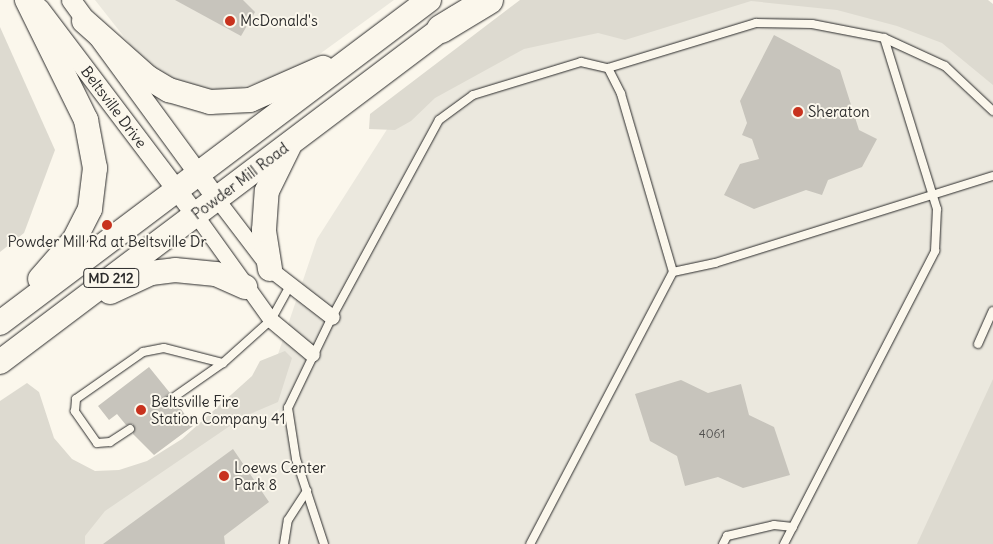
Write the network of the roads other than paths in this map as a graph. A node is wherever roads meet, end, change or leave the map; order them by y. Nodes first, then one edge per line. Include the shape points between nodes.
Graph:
1 (28, 0) edge
2 (33, 0) edge
3 (71, 0) edge
4 (429, 0) edge
5 (479, 0) edge
6 (489, 0) edge
7 (84, 21) junction
8 (441, 29) junction
9 (884, 38) junction
10 (364, 49) junction
11 (608, 68) junction
12 (993, 111) edge
13 (290, 144) junction
14 (199, 175) junction
15 (993, 176) edge
16 (177, 190) junction
17 (933, 196) junction
18 (216, 198) junction
19 (195, 214) junction
20 (270, 269) junction
21 (673, 272) junction
22 (245, 287) junction
23 (290, 288) junction
24 (993, 311) edge
25 (332, 317) junction
26 (271, 320) junction
27 (0, 321) edge
28 (978, 344) dead end
29 (312, 354) junction
30 (4, 359) edge
31 (223, 364) junction
32 (167, 402) dead end
33 (130, 429) dead end
34 (307, 491) junction
35 (793, 527) junction
36 (284, 544) edge
37 (324, 544) edge
38 (530, 544) edge
39 (723, 544) edge
40 (784, 544) edge

1 - 27 main road via 86,120 94,188 75,239
2 - 16 street, Beltsville Drive
3 - 7 street, Beltsville Drive
4 - 10 main road, Powder Mill Road / MD 212
5 - 8 main road, Powder Mill Road / MD 212
6 - 8 highway
7 - 10 main road via 147,78 169,90 210,102 233,102 270,93
7 - 14 street, Beltsville Drive
8 - 13 main road, Powder Mill Road / MD 212
9 - 11 lane via 812,24 756,23
9 - 12 lane via 945,66
9 - 17 lane
10 - 14 main road, Powder Mill Road / MD 212
11 - 21 lane via 621,94
11 - 25 lane via 581,62 549,70 454,106 439,120
13 - 18 main road, Powder Mill Road / MD 212
13 - 20 main road via 267,191 264,230
14 - 16 main road, Powder Mill Road / MD 212
14 - 18 street, Beltsville Drive
15 - 17 lane
16 - 19 street, Beltsville Drive
16 - 27 main road, Powder Mill Road / MD 212
17 - 21 lane
17 - 35 lane via 939,226 935,251
18 - 19 main road, Powder Mill Road / MD 212
18 - 20 street
19 - 22 street
19 - 30 main road, Powder Mill Road / MD 212
20 - 23 street
21 - 38 lane
22 - 26 street
22 - 30 main road via 202,272 152,273 127,282
23 - 25 street
23 - 26 lane
24 - 28 lane
25 - 29 lane
26 - 29 street
26 - 31 lane
29 - 34 lane via 288,408 292,440
31 - 32 lane
31 - 33 lane via 164,348 144,352 76,399 75,411 98,443 110,442
34 - 36 lane via 288,520
34 - 37 lane
35 - 39 lane via 774,525 727,536
35 - 40 lane

